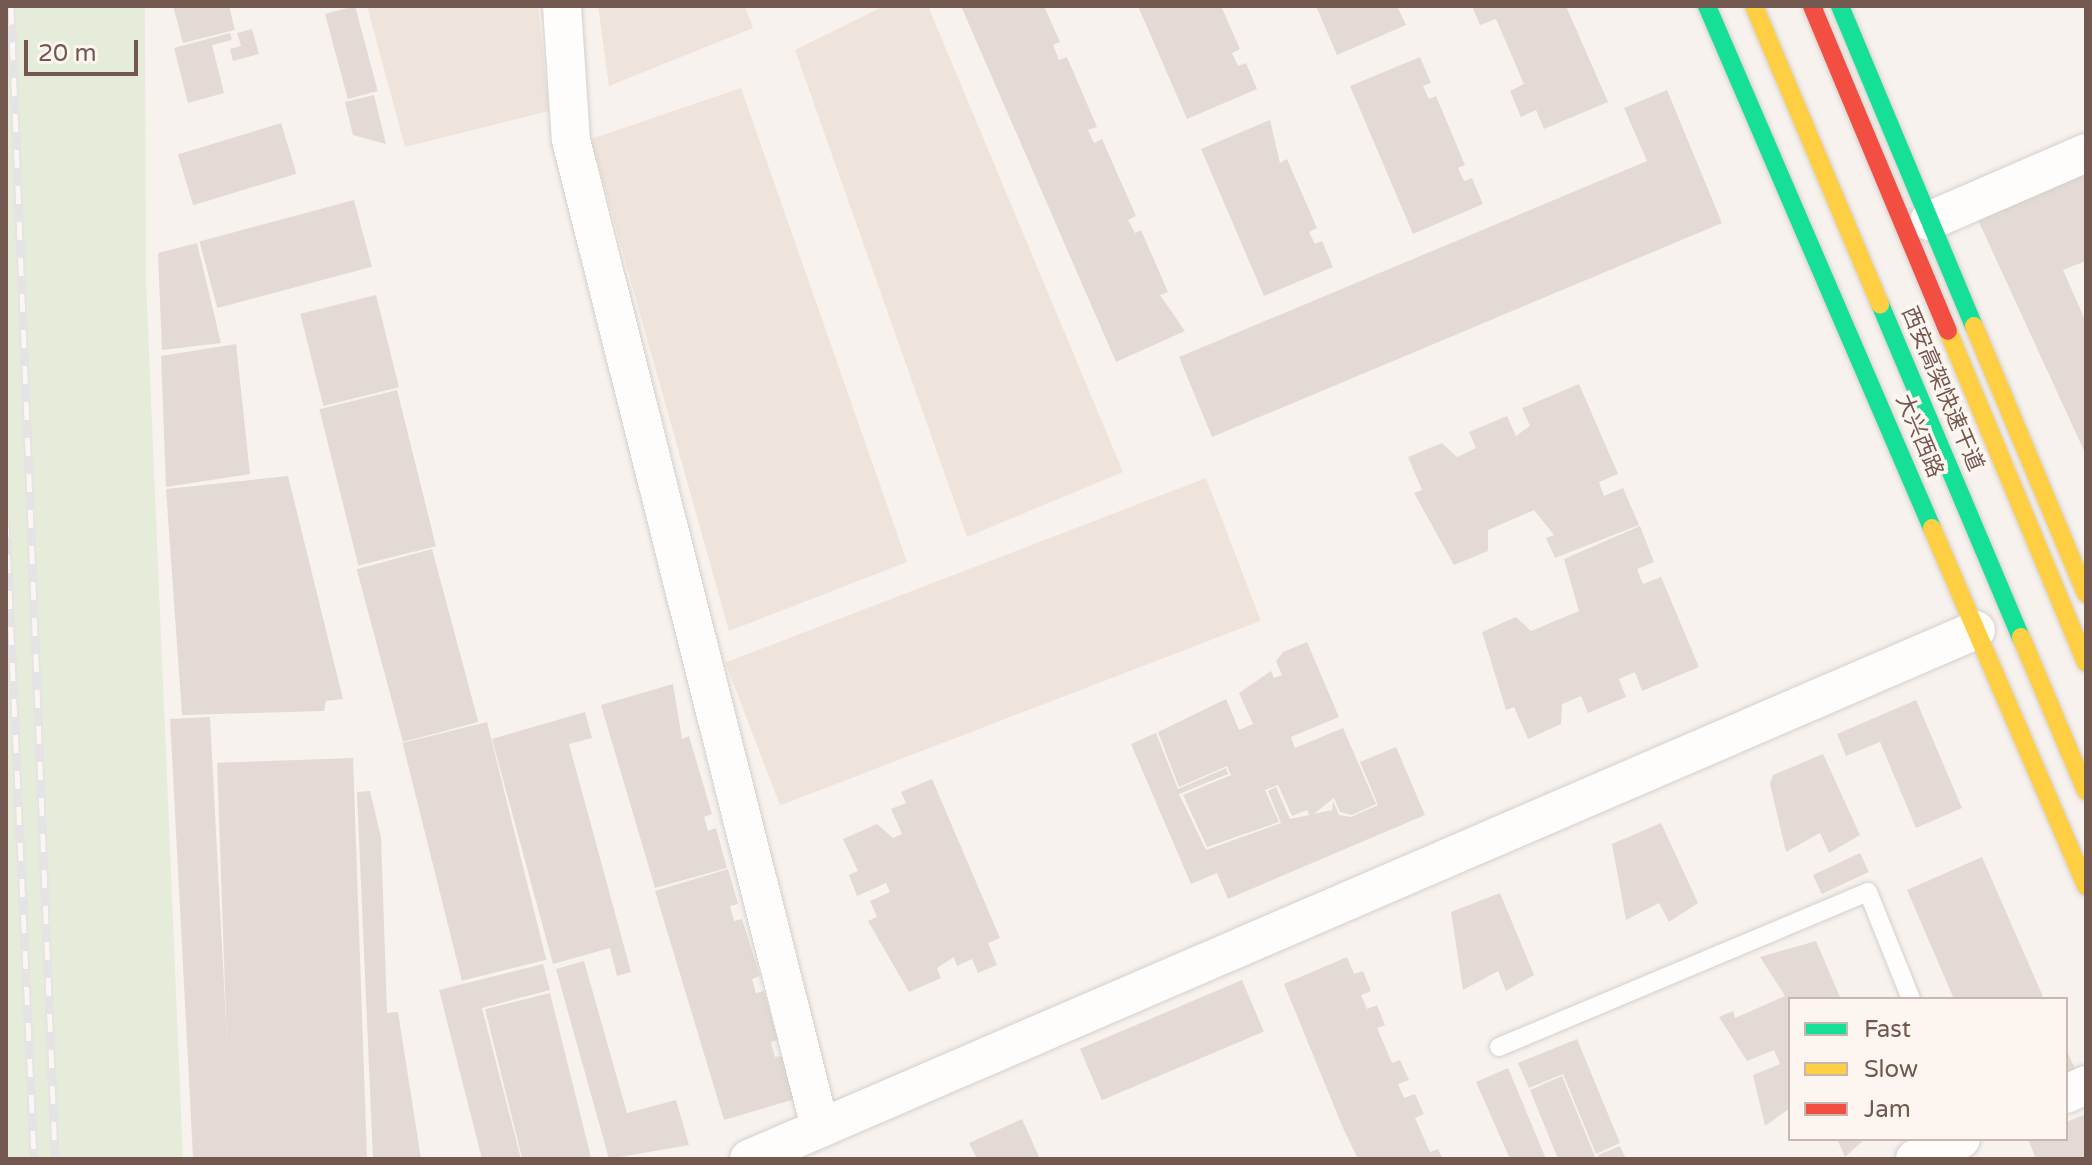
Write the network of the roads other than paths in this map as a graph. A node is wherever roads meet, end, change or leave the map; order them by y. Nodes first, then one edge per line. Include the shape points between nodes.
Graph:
1 (562, 6) edge
2 (1707, 6) edge
3 (1754, 6) edge
4 (1812, 6) edge
5 (1840, 6) edge
6 (2086, 153) edge
7 (1929, 221) junction
8 (2086, 594) edge
9 (1976, 630) junction
10 (2086, 662) edge
11 (2086, 791) edge
12 (2086, 886) edge
13 (1910, 997) edge
14 (1499, 1047) dead end
15 (820, 1128) junction
16 (1956, 1141) edge
17 (749, 1159) edge
18 (1915, 1159) edge

1 - 15 street via 571,140
2 - 9 main road, 大兴西路
3 - 11 main road, 西安高架快速干道
4 - 10 main road, 西安高架快速干道
5 - 7 main road
6 - 7 street
7 - 8 main road
9 - 12 main road, 大兴西路
9 - 15 street
13 - 14 lane via 1868,892
15 - 17 street
16 - 18 street

